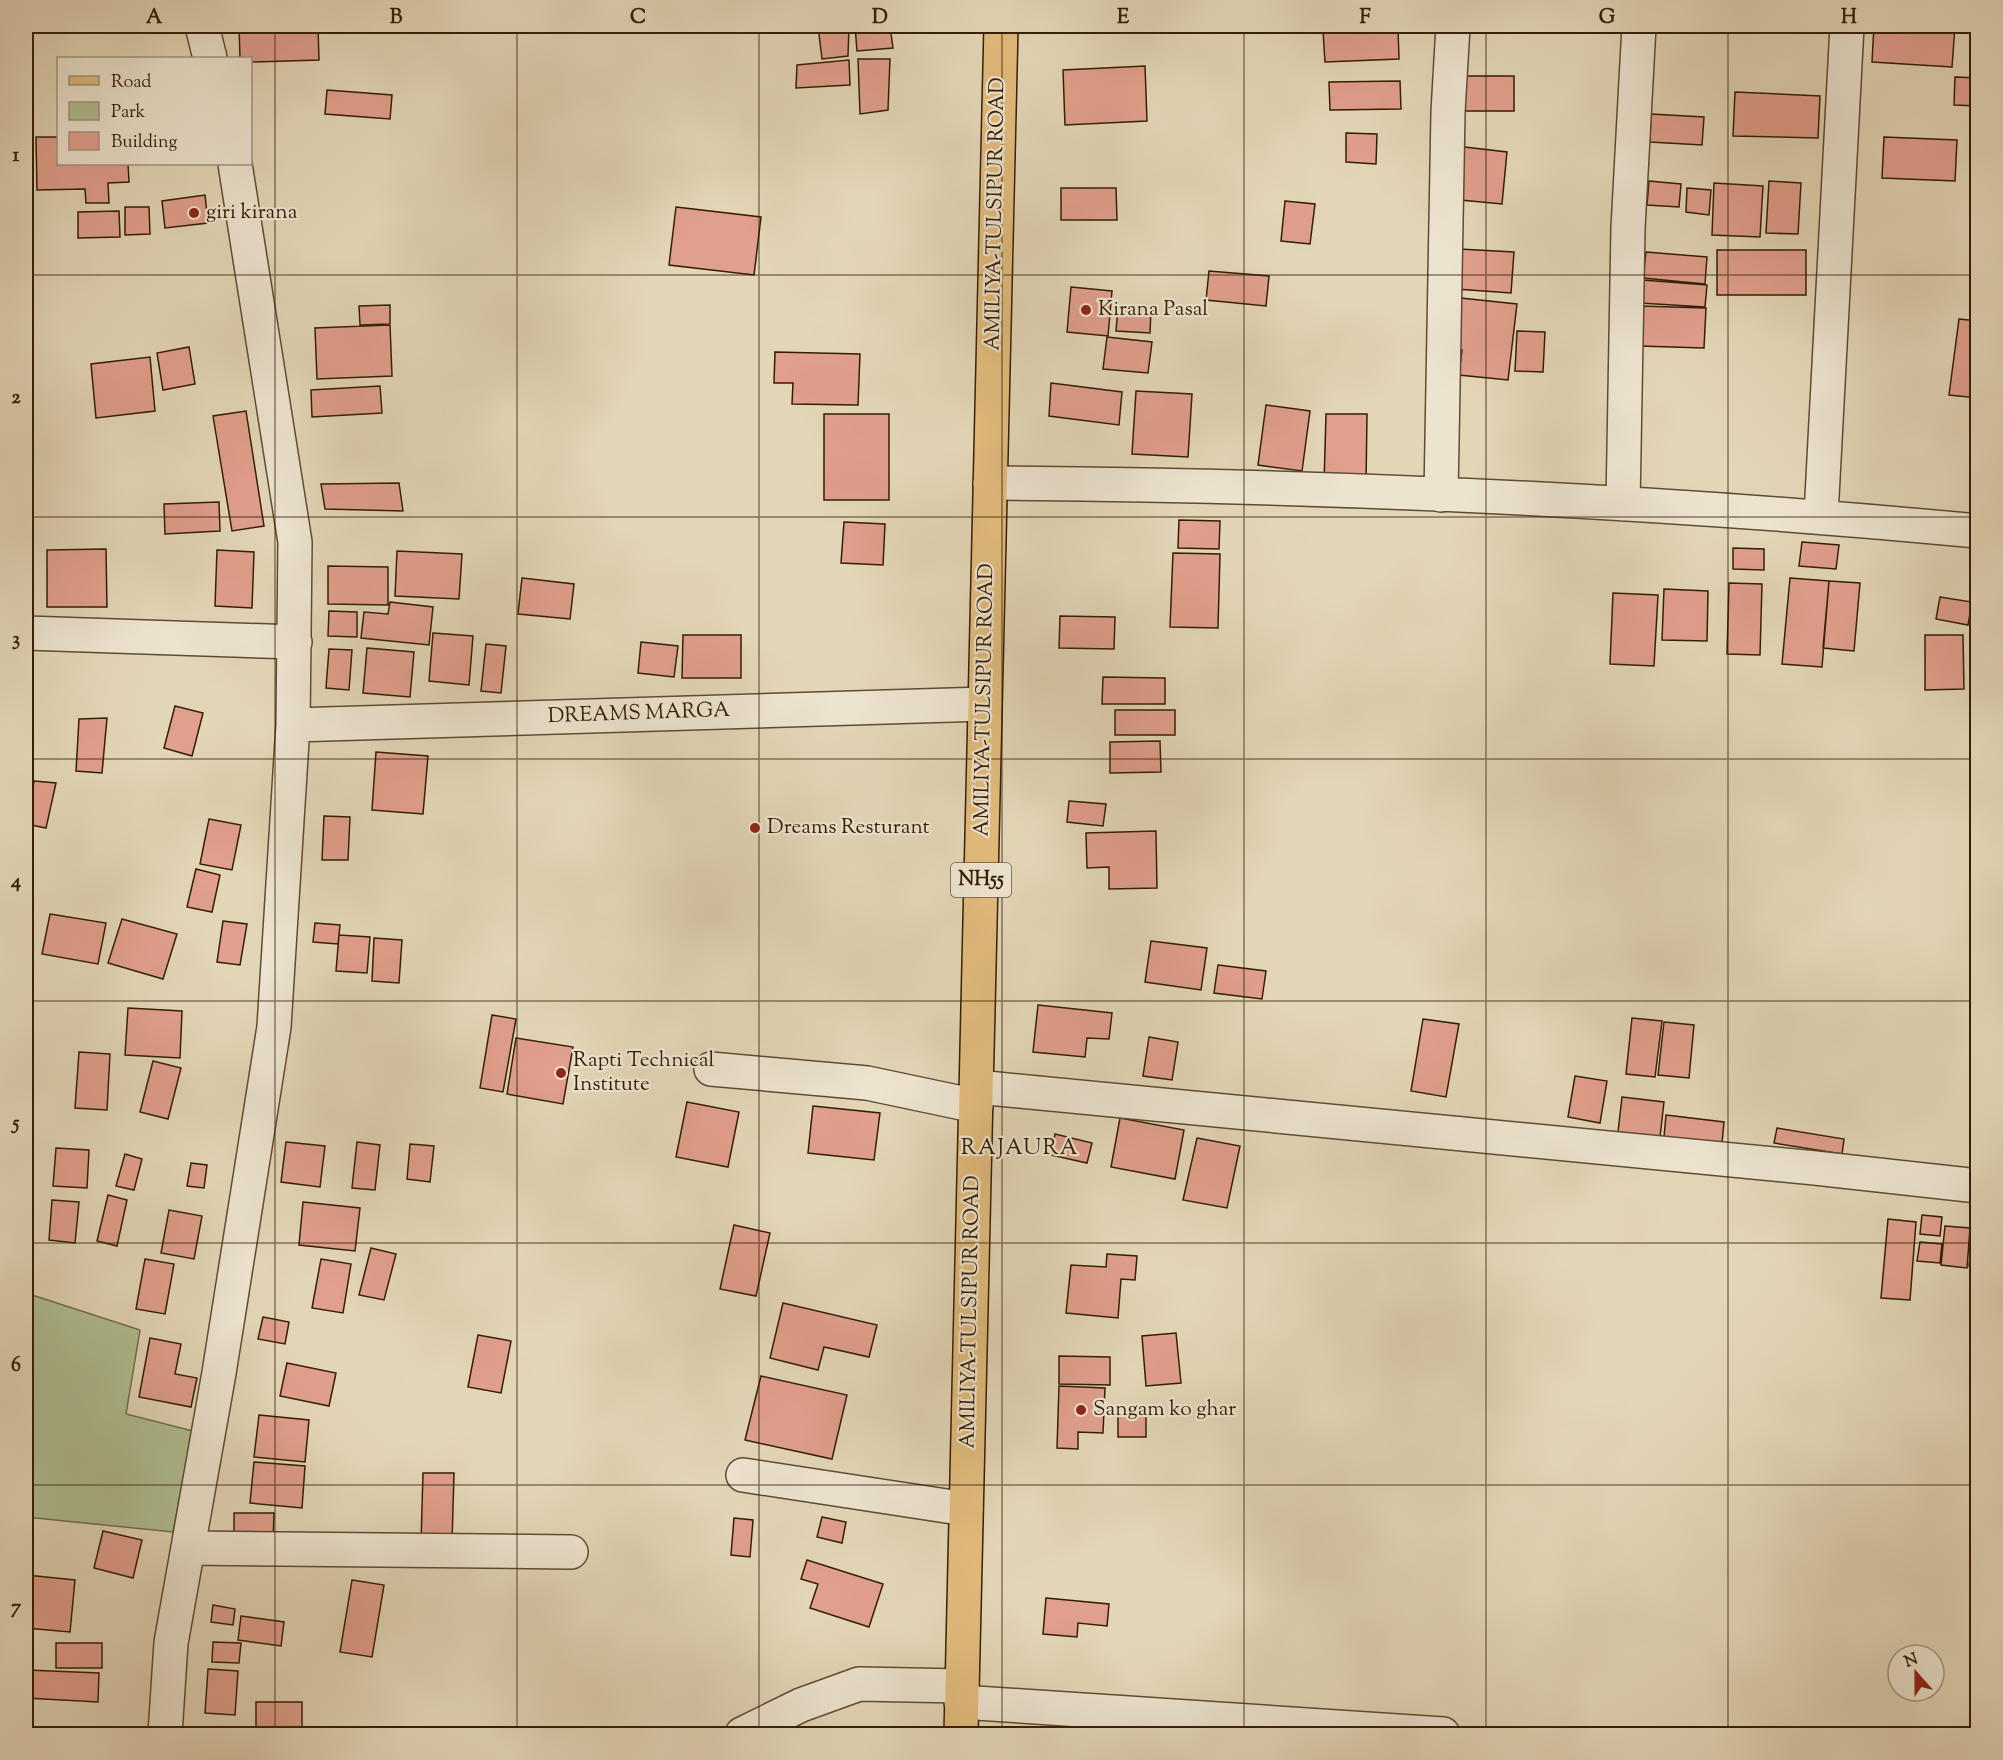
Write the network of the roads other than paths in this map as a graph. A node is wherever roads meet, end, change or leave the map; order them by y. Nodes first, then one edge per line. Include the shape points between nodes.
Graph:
1 (202, 26) edge
2 (1001, 26) edge
3 (1453, 26) edge
4 (1639, 26) edge
5 (1847, 26) edge
6 (210, 57) edge
7 (235, 165) edge
8 (990, 483) junction
9 (1441, 495) junction
10 (1623, 504) junction
11 (1821, 516) junction
12 (1977, 531) edge
13 (26, 633) edge
14 (295, 642) junction
15 (985, 704) junction
16 (293, 725) junction
17 (711, 1070) dead end
18 (976, 1097) junction
19 (1977, 1186) edge
20 (743, 1475) dead end
21 (966, 1509) junction
22 (188, 1548) junction
23 (571, 1552) dead end
24 (961, 1694) junction
25 (165, 1734) edge
26 (742, 1734) edge
27 (961, 1734) edge
28 (1443, 1734) edge

1 - 6 street
2 - 8 main road, AMILIYA-TULSIPUR ROAD / NH55
3 - 9 street
4 - 10 street via 1628,228
5 - 11 street
7 - 14 street via 295,542
8 - 9 street via 1301,487
8 - 15 main road, AMILIYA-TULSIPUR ROAD / NH55
9 - 10 street
10 - 11 street
11 - 12 street
13 - 14 street
14 - 16 street
15 - 16 street, DREAMS MARGA
15 - 18 main road, AMILIYA-TULSIPUR ROAD / NH55
16 - 22 street via 274,1028
17 - 18 street
18 - 19 street via 1804,1167
18 - 21 main road, AMILIYA-TULSIPUR ROAD / NH55
20 - 21 street
21 - 24 main road, AMILIYA-TULSIPUR ROAD / NH55
22 - 23 street
22 - 25 street via 171,1643
24 - 26 street via 859,1684 801,1705
24 - 27 main road, AMILIYA-TULSIPUR ROAD / NH55
24 - 28 street

